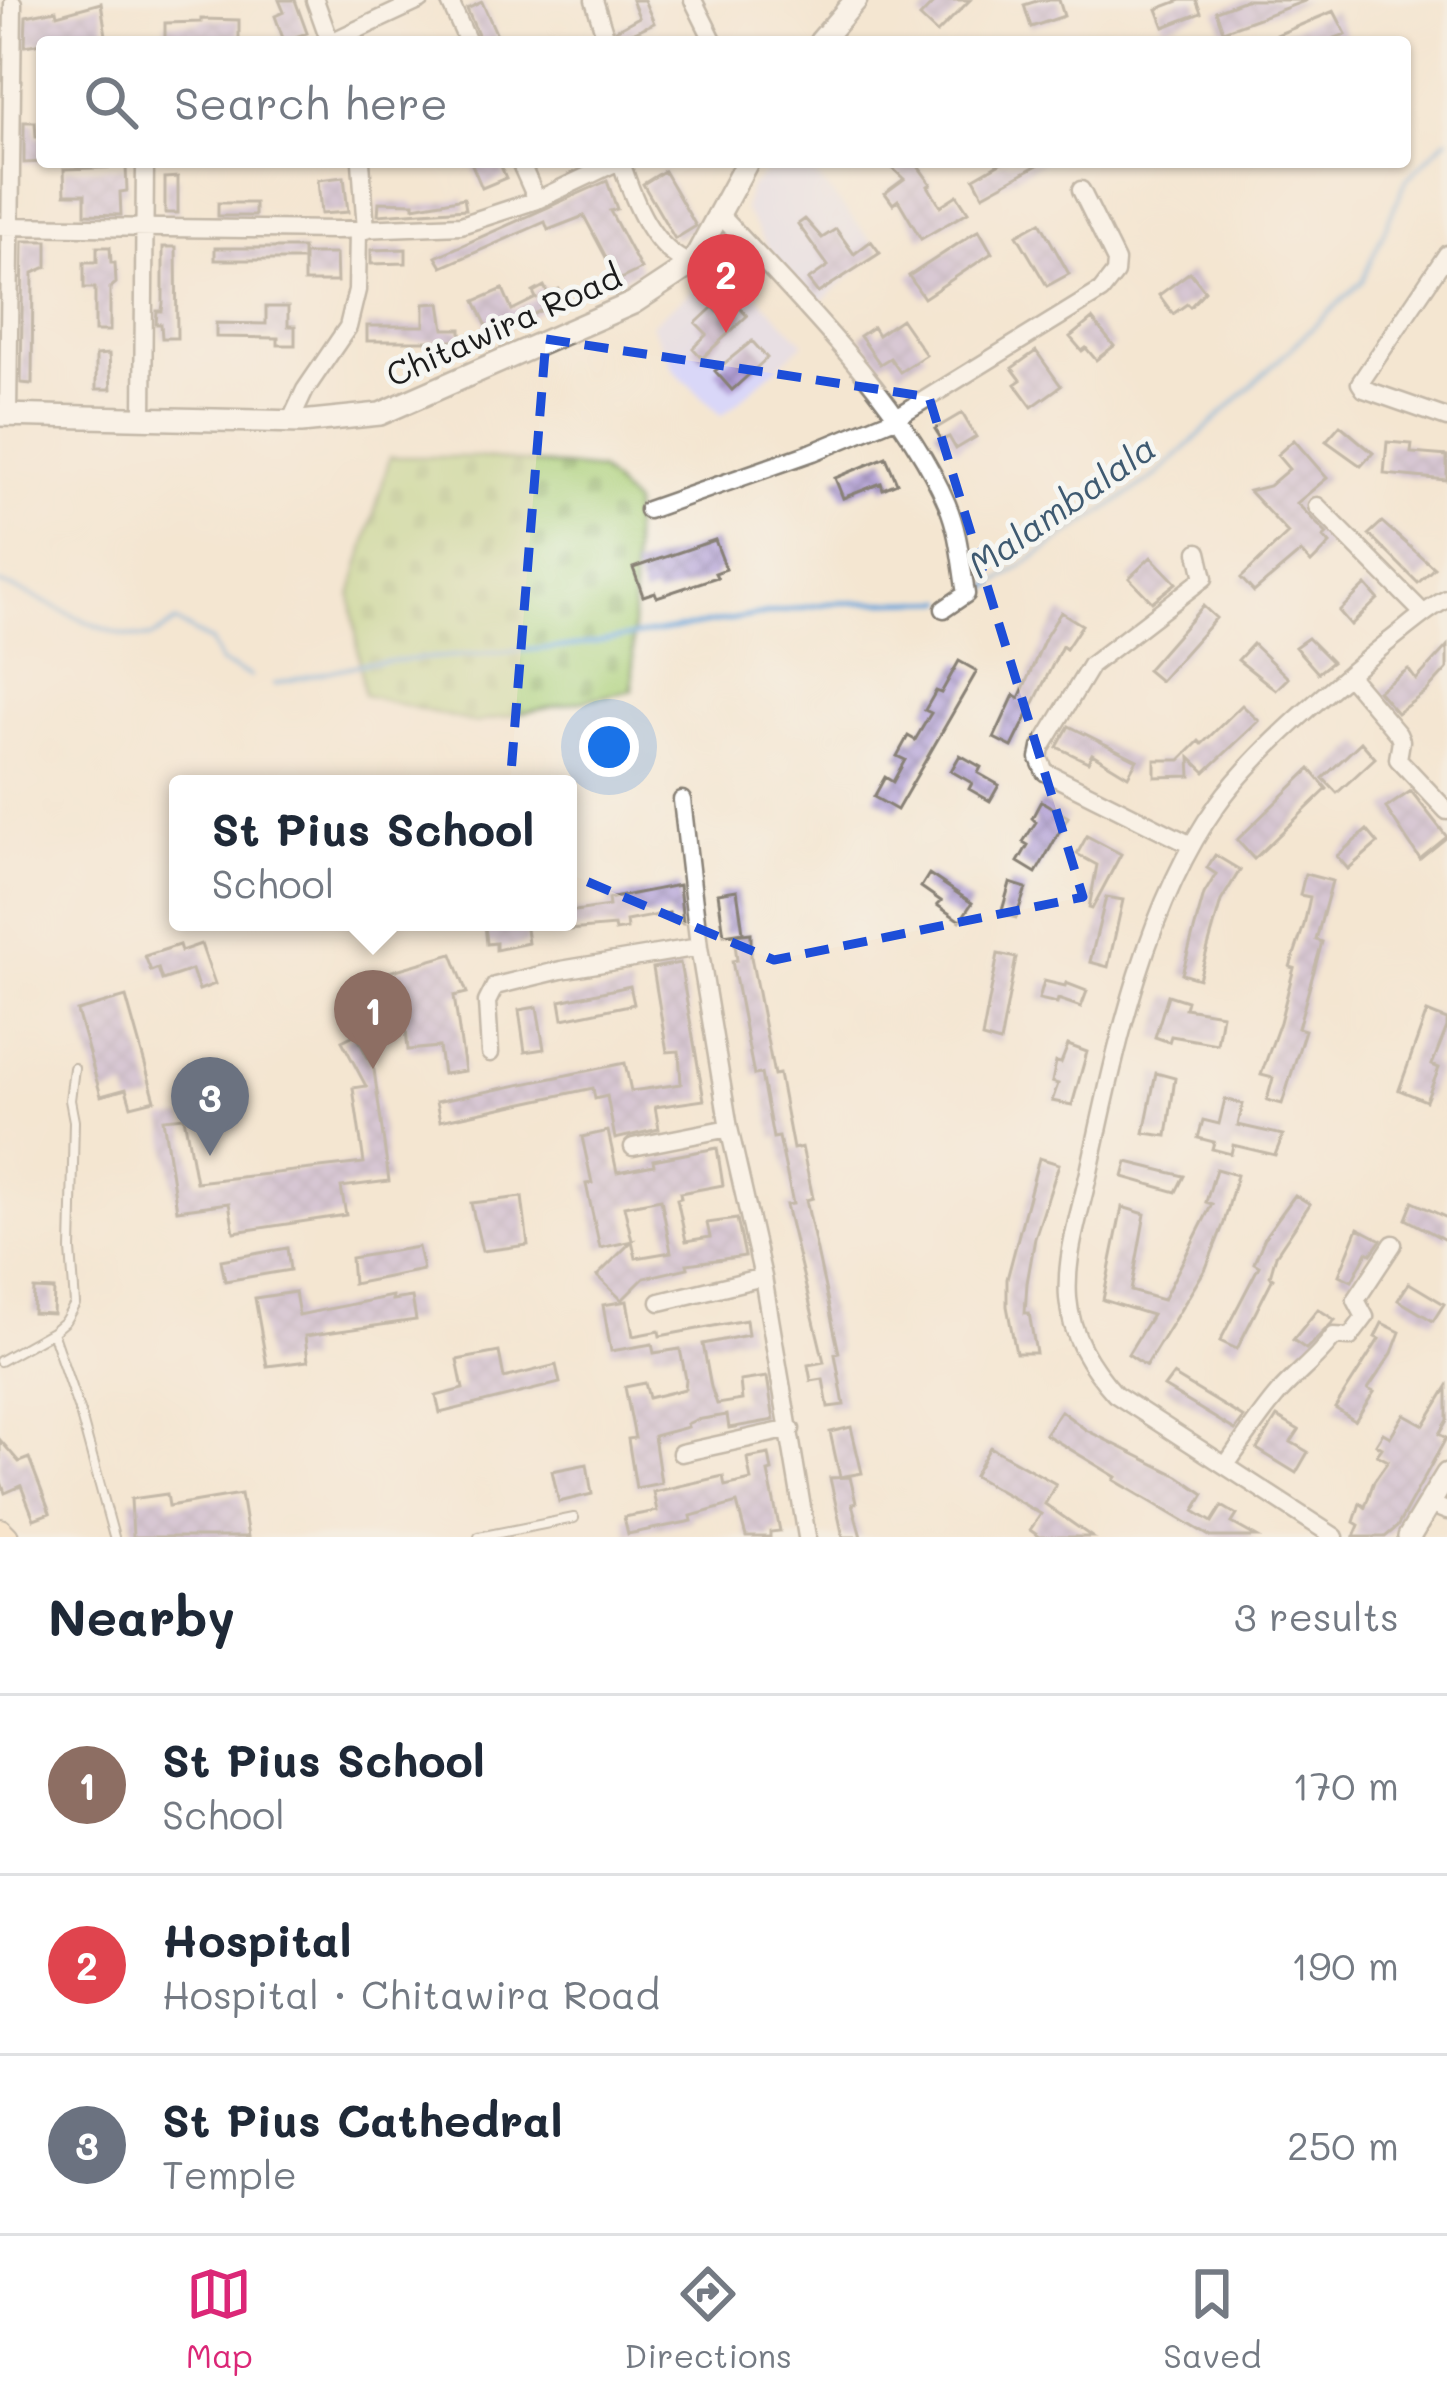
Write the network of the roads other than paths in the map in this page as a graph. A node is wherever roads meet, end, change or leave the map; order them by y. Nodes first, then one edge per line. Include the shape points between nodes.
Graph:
1 (315, 0) edge
2 (421, 0) edge
3 (449, 0) edge
4 (595, 0) edge
5 (693, 0) edge
6 (856, 0) edge
7 (11, 3) edge
8 (328, 36) edge
9 (343, 36) edge
10 (465, 36) edge
11 (605, 36) edge
12 (711, 36) edge
13 (825, 36) edge
14 (145, 168) edge
15 (361, 168) edge
16 (523, 168) edge
17 (606, 168) edge
18 (622, 168) edge
19 (743, 168) edge
20 (1081, 190) dead end
21 (537, 200) junction
22 (721, 216) junction
23 (5, 226) edge
24 (143, 230) junction
25 (362, 230) junction
26 (1447, 254) edge
27 (692, 263) junction
28 (4, 415) edge
29 (143, 418) junction
30 (895, 418) junction
31 (1447, 418) edge
32 (291, 420) junction
33 (1317, 506) dead end
34 (648, 510) dead end
35 (1198, 552) dead end
36 (1447, 599) edge
37 (944, 609) dead end
38 (1423, 613) junction
39 (1348, 675) junction
40 (682, 800) dead end
41 (1447, 811) edge
42 (1191, 845) junction
43 (699, 947) junction
44 (490, 1053) dead end
45 (74, 1068) dead end
46 (729, 1128) junction
47 (633, 1147) dead end
48 (1393, 1244) dead end
49 (763, 1277) junction
50 (660, 1301) dead end
51 (52, 1332) junction
52 (0, 1361) edge
53 (790, 1429) junction
54 (682, 1453) dead end
55 (1226, 1465) junction
56 (1447, 1474) edge
57 (1438, 1508) edge
58 (574, 1518) dead end
59 (114, 1537) edge
60 (479, 1537) edge
61 (807, 1537) edge
62 (1335, 1537) edge
63 (1409, 1537) edge

1 - 8 street
2 - 9 street
3 - 10 street
4 - 11 street
5 - 12 street
6 - 13 street
7 - 23 street
14 - 24 street
15 - 25 street
16 - 21 street
17 - 21 street
18 - 27 street via 650,230
19 - 22 street, Chitawira Road
20 - 30 street via 1116,261 1111,280
21 - 25 street via 461,224
22 - 27 street, Chitawira Road
22 - 30 street
23 - 24 street
23 - 28 street
24 - 25 street
24 - 29 street
25 - 32 street via 348,327
26 - 31 street via 1360,383
27 - 32 street, Chitawira Road via 633,303 398,408
28 - 29 street, Chitawira Road
29 - 32 street, Chitawira Road
30 - 34 street
30 - 37 street via 949,508 966,594
33 - 38 street
35 - 42 street via 1204,578 1091,665 1040,758 1045,772
36 - 38 street
38 - 39 street
39 - 41 street via 1398,734 1398,759
39 - 42 street via 1219,801
40 - 43 street
42 - 55 street via 1137,980 1072,1247 1068,1294 1082,1348 1115,1394
43 - 44 street via 496,986 487,1002
43 - 46 street
45 - 51 lane via 75,1304
46 - 47 street
46 - 49 street
48 - 55 street via 1356,1300 1366,1318 1304,1365
49 - 50 street
49 - 53 street
51 - 52 lane
51 - 59 lane
53 - 54 street
53 - 61 street
55 - 62 street
56 - 57 street
57 - 63 street
58 - 60 lane

